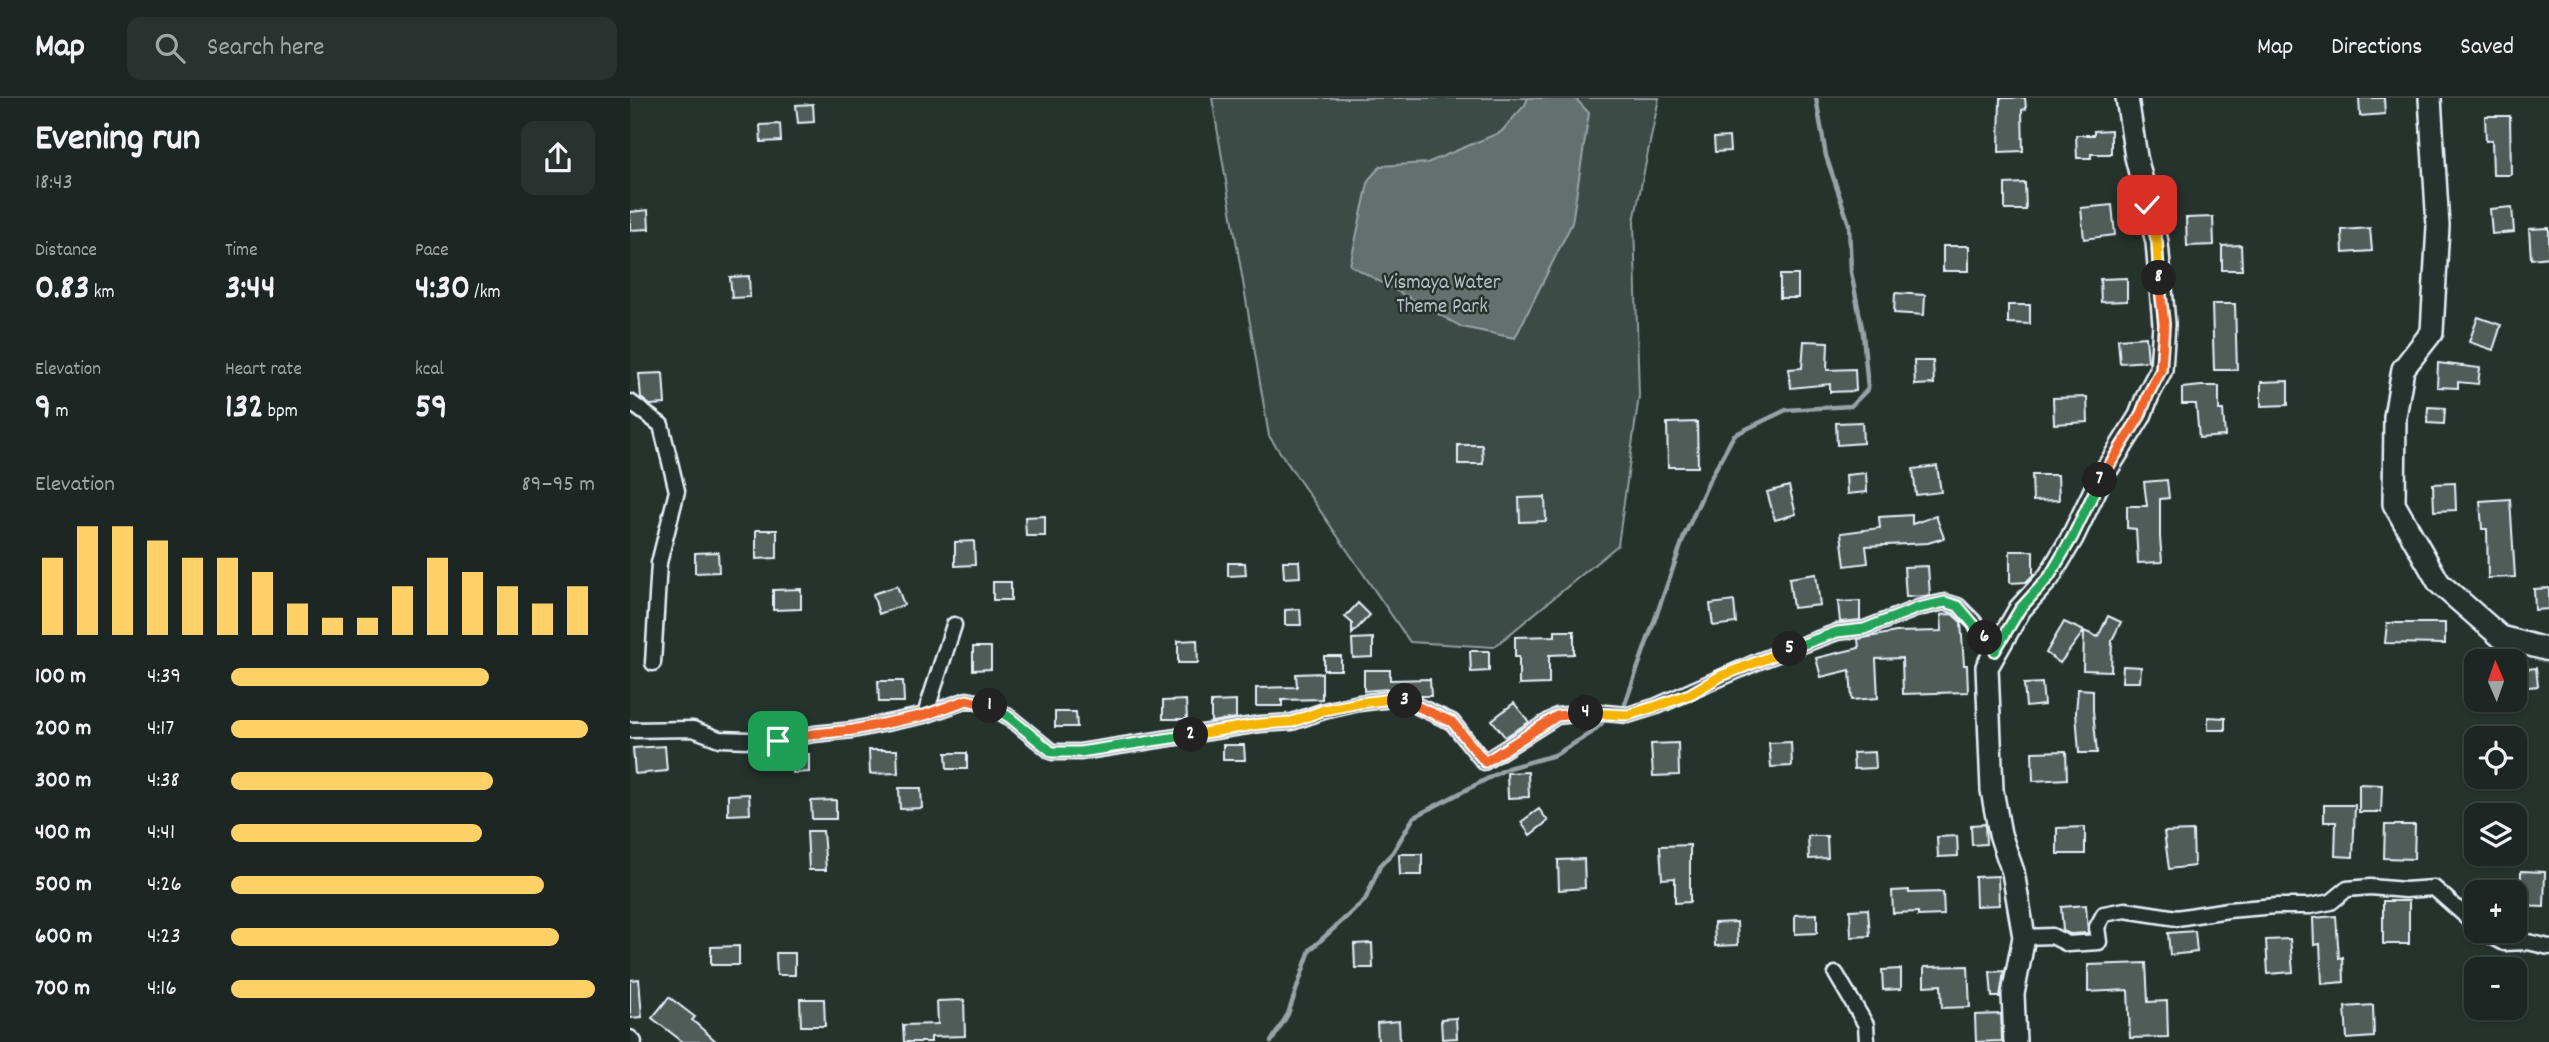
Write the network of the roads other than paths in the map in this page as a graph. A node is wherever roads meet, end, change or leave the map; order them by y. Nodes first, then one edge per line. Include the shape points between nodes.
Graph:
1 (2127, 98) edge
2 (2430, 98) edge
3 (630, 402) edge
4 (954, 625) dead end
5 (2549, 650) edge
6 (1995, 651) junction
7 (653, 663) dead end
8 (925, 715) junction
9 (630, 730) edge
10 (2464, 914) edge
11 (2024, 937) junction
12 (2527, 942) edge
13 (2549, 947) edge
14 (1836, 974) dead end
15 (630, 1038) edge
16 (634, 1042) edge
17 (1867, 1042) edge
18 (2015, 1042) edge

1 - 6 main road via 2157,242 2164,324 2161,370 2049,577 2020,609
2 - 5 main road via 2438,226 2432,332 2403,369 2395,417 2394,504 2439,583 2501,637
3 - 7 street via 661,425 677,491 659,563
4 - 8 street
6 - 8 street via 1958,606 1945,602 1864,629 1837,632 1628,715 1557,716 1485,762 1452,722 1400,698 1324,710 1292,722 1080,752 1052,752 987,704 967,700
6 - 11 main road via 1987,667 1992,790
8 - 9 street via 778,741 719,739 693,729
10 - 11 street via 2434,888 2370,887 2347,889 2331,902 2310,906 2177,918 2125,910 2104,914 2097,927 2099,942 2068,944 2052,936
11 - 18 main road via 2013,993
12 - 13 street
14 - 17 street via 1866,1025
15 - 16 street

